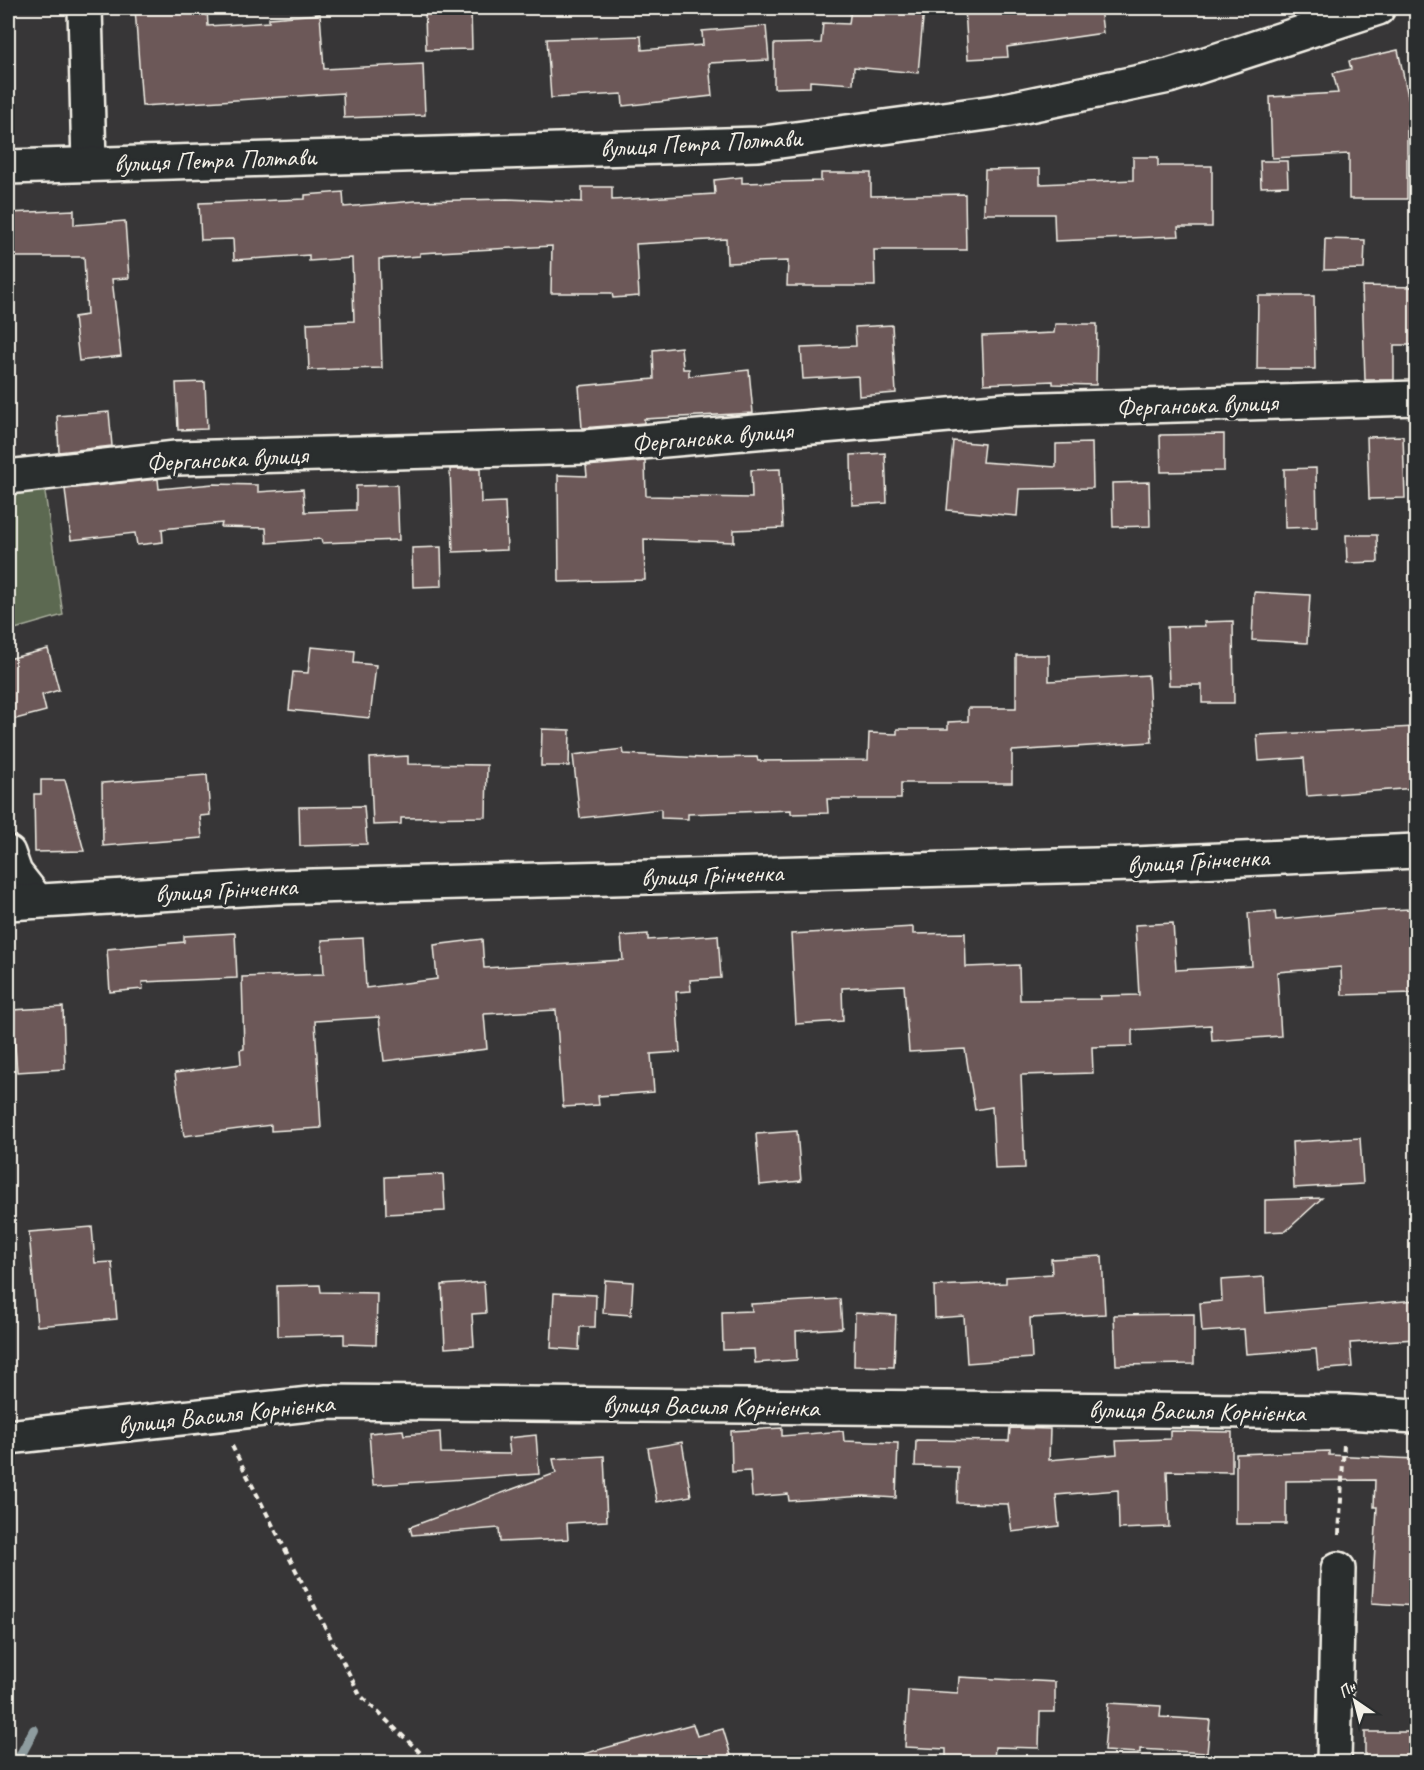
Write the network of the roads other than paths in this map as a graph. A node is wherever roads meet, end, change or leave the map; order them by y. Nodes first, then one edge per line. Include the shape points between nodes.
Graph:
1 (86, 8) edge
2 (1378, 8) edge
3 (89, 164) junction
4 (8, 167) edge
5 (1416, 398) edge
6 (8, 477) edge
7 (1416, 851) edge
8 (8, 854) edge
9 (22, 902) edge
10 (1416, 1416) edge
11 (8, 1437) edge
12 (1338, 1569) road end
13 (1334, 1762) edge

1 - 3 street
2 - 3 street, вулиця Петра Полтави via 1169,76 995,112 758,144
3 - 4 street, вулиця Петра Полтави
5 - 6 street, Ферганська вулиця via 1006,410 585,447 176,458
7 - 9 street, вулиця Грінченка via 1134,864 277,887
8 - 9 street
10 - 11 street, вулиця Василя Корнієнка via 1346,1412 327,1402
12 - 13 street

